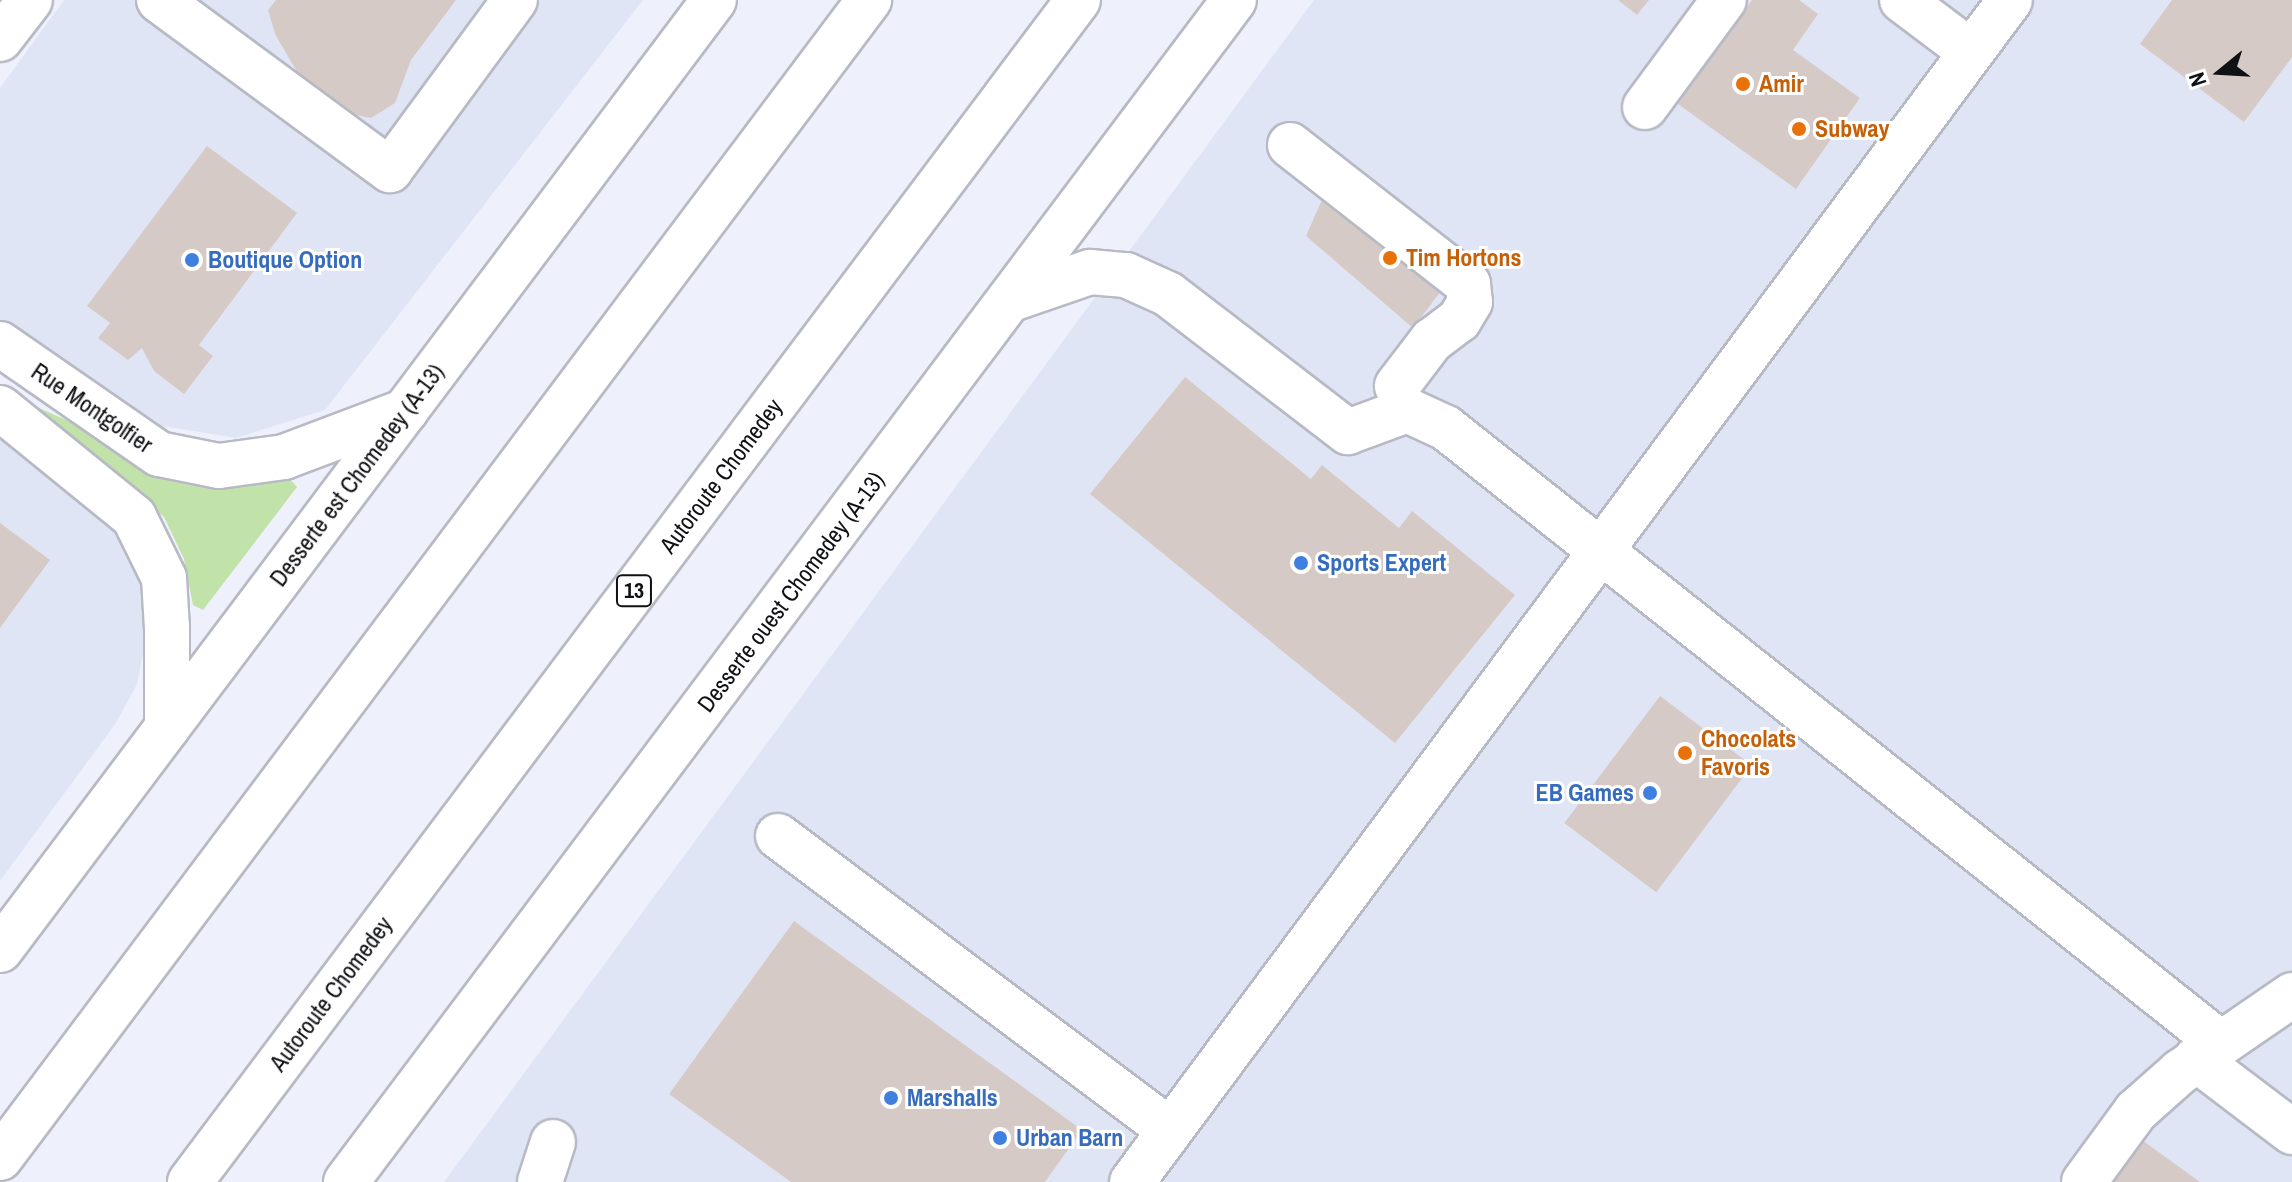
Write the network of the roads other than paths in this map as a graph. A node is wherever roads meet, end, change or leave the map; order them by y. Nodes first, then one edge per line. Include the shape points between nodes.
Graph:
1 (30, 0) edge
2 (159, 0) edge
3 (515, 0) edge
4 (714, 0) edge
5 (869, 0) edge
6 (1078, 0) edge
7 (1234, 0) edge
8 (1724, 0) edge
9 (1902, 0) edge
10 (2010, 0) edge
11 (0, 39) edge
12 (1971, 52) junction
13 (1645, 107) dead end
14 (1290, 145) dead end
15 (1009, 300) junction
16 (1459, 320) junction
17 (0, 344) edge
18 (1397, 386) dead end
19 (0, 408) edge
20 (406, 411) junction
21 (1433, 422) junction
22 (1601, 553) junction
23 (167, 728) junction
24 (778, 836) dead end
25 (0, 950) edge
26 (2292, 995) edge
27 (2208, 1050) junction
28 (1170, 1130) junction
29 (2292, 1132) edge
30 (0, 1158) edge
31 (190, 1182) edge
32 (346, 1182) edge
33 (1132, 1182) edge
34 (2084, 1182) edge

1 - 11 main road
2 - 3 main road via 390,170
4 - 20 main road, Desserte est Chomedey (A-13)
5 - 30 main road
6 - 31 main road, Autoroute Chomedey / 13
7 - 15 main road, Desserte ouest Chomedey (A-13)
8 - 13 main road
9 - 12 main road
10 - 12 main road
12 - 22 main road
14 - 16 main road via 1459,273 1471,294
15 - 21 main road via 1090,272 1145,281 1348,432 1407,410
15 - 32 main road, Desserte ouest Chomedey (A-13)
16 - 18 main road via 1432,340
16 - 21 main road via 1456,341 1435,374
17 - 20 main road, Rue Montgolfier via 159,454 219,466 284,457
19 - 23 main road via 134,517 164,578
20 - 23 main road, Desserte est Chomedey (A-13)
21 - 22 main road
22 - 27 main road
22 - 28 main road
23 - 25 main road, Desserte est Chomedey (A-13)
24 - 28 main road
26 - 27 main road
27 - 29 main road
27 - 34 main road via 2136,1111
28 - 33 main road

